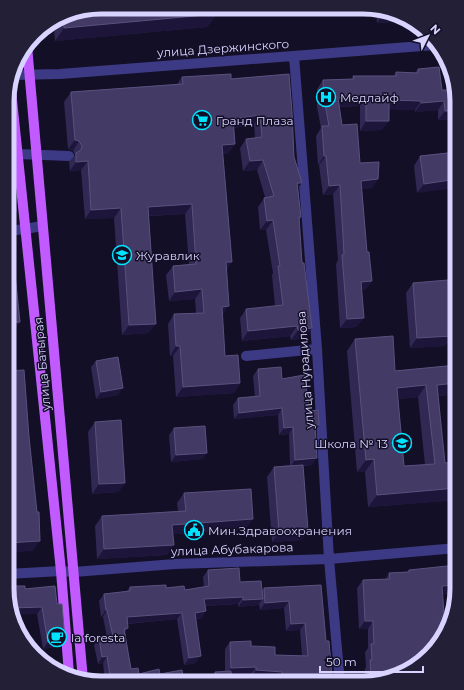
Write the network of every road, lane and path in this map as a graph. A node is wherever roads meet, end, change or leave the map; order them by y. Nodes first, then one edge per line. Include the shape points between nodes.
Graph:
1 (408, 47) edge
2 (28, 55) edge
3 (294, 56) junction
4 (29, 74) junction
5 (18, 75) edge
6 (14, 118) edge
7 (18, 154) junction
8 (37, 154) junction
9 (69, 156) dead end
10 (42, 226) junction
11 (25, 229) junction
12 (14, 230) edge
13 (317, 349) junction
14 (246, 356) dead end
15 (450, 549) edge
16 (329, 559) junction
17 (61, 571) junction
18 (74, 572) junction
19 (14, 574) edge
20 (69, 669) edge
21 (82, 674) edge
22 (339, 676) edge

1 - 3 street, улица Дзержинского
2 - 4 main road, улица Батырая
3 - 4 street, улица Дзержинского via 60,74
3 - 13 street, улица Нурадилова
4 - 5 street, улица Дзержинского
4 - 8 main road, улица Батырая
6 - 7 main road, улица Батырая
7 - 8 street
7 - 11 main road, улица Батырая
8 - 9 street
8 - 10 main road, улица Батырая
10 - 11 street
10 - 18 main road, улица Батырая
11 - 12 street
11 - 17 main road, улица Батырая
13 - 14 street
13 - 16 street, улица Нурадилова
15 - 16 street, улица Абубакарова
16 - 18 street, улица Абубакарова via 175,564
16 - 22 street, улица Нурадилова
17 - 18 street, улица Абубакарова
17 - 19 street, улица Абубакарова
17 - 20 main road, улица Батырая
18 - 21 main road, улица Батырая

